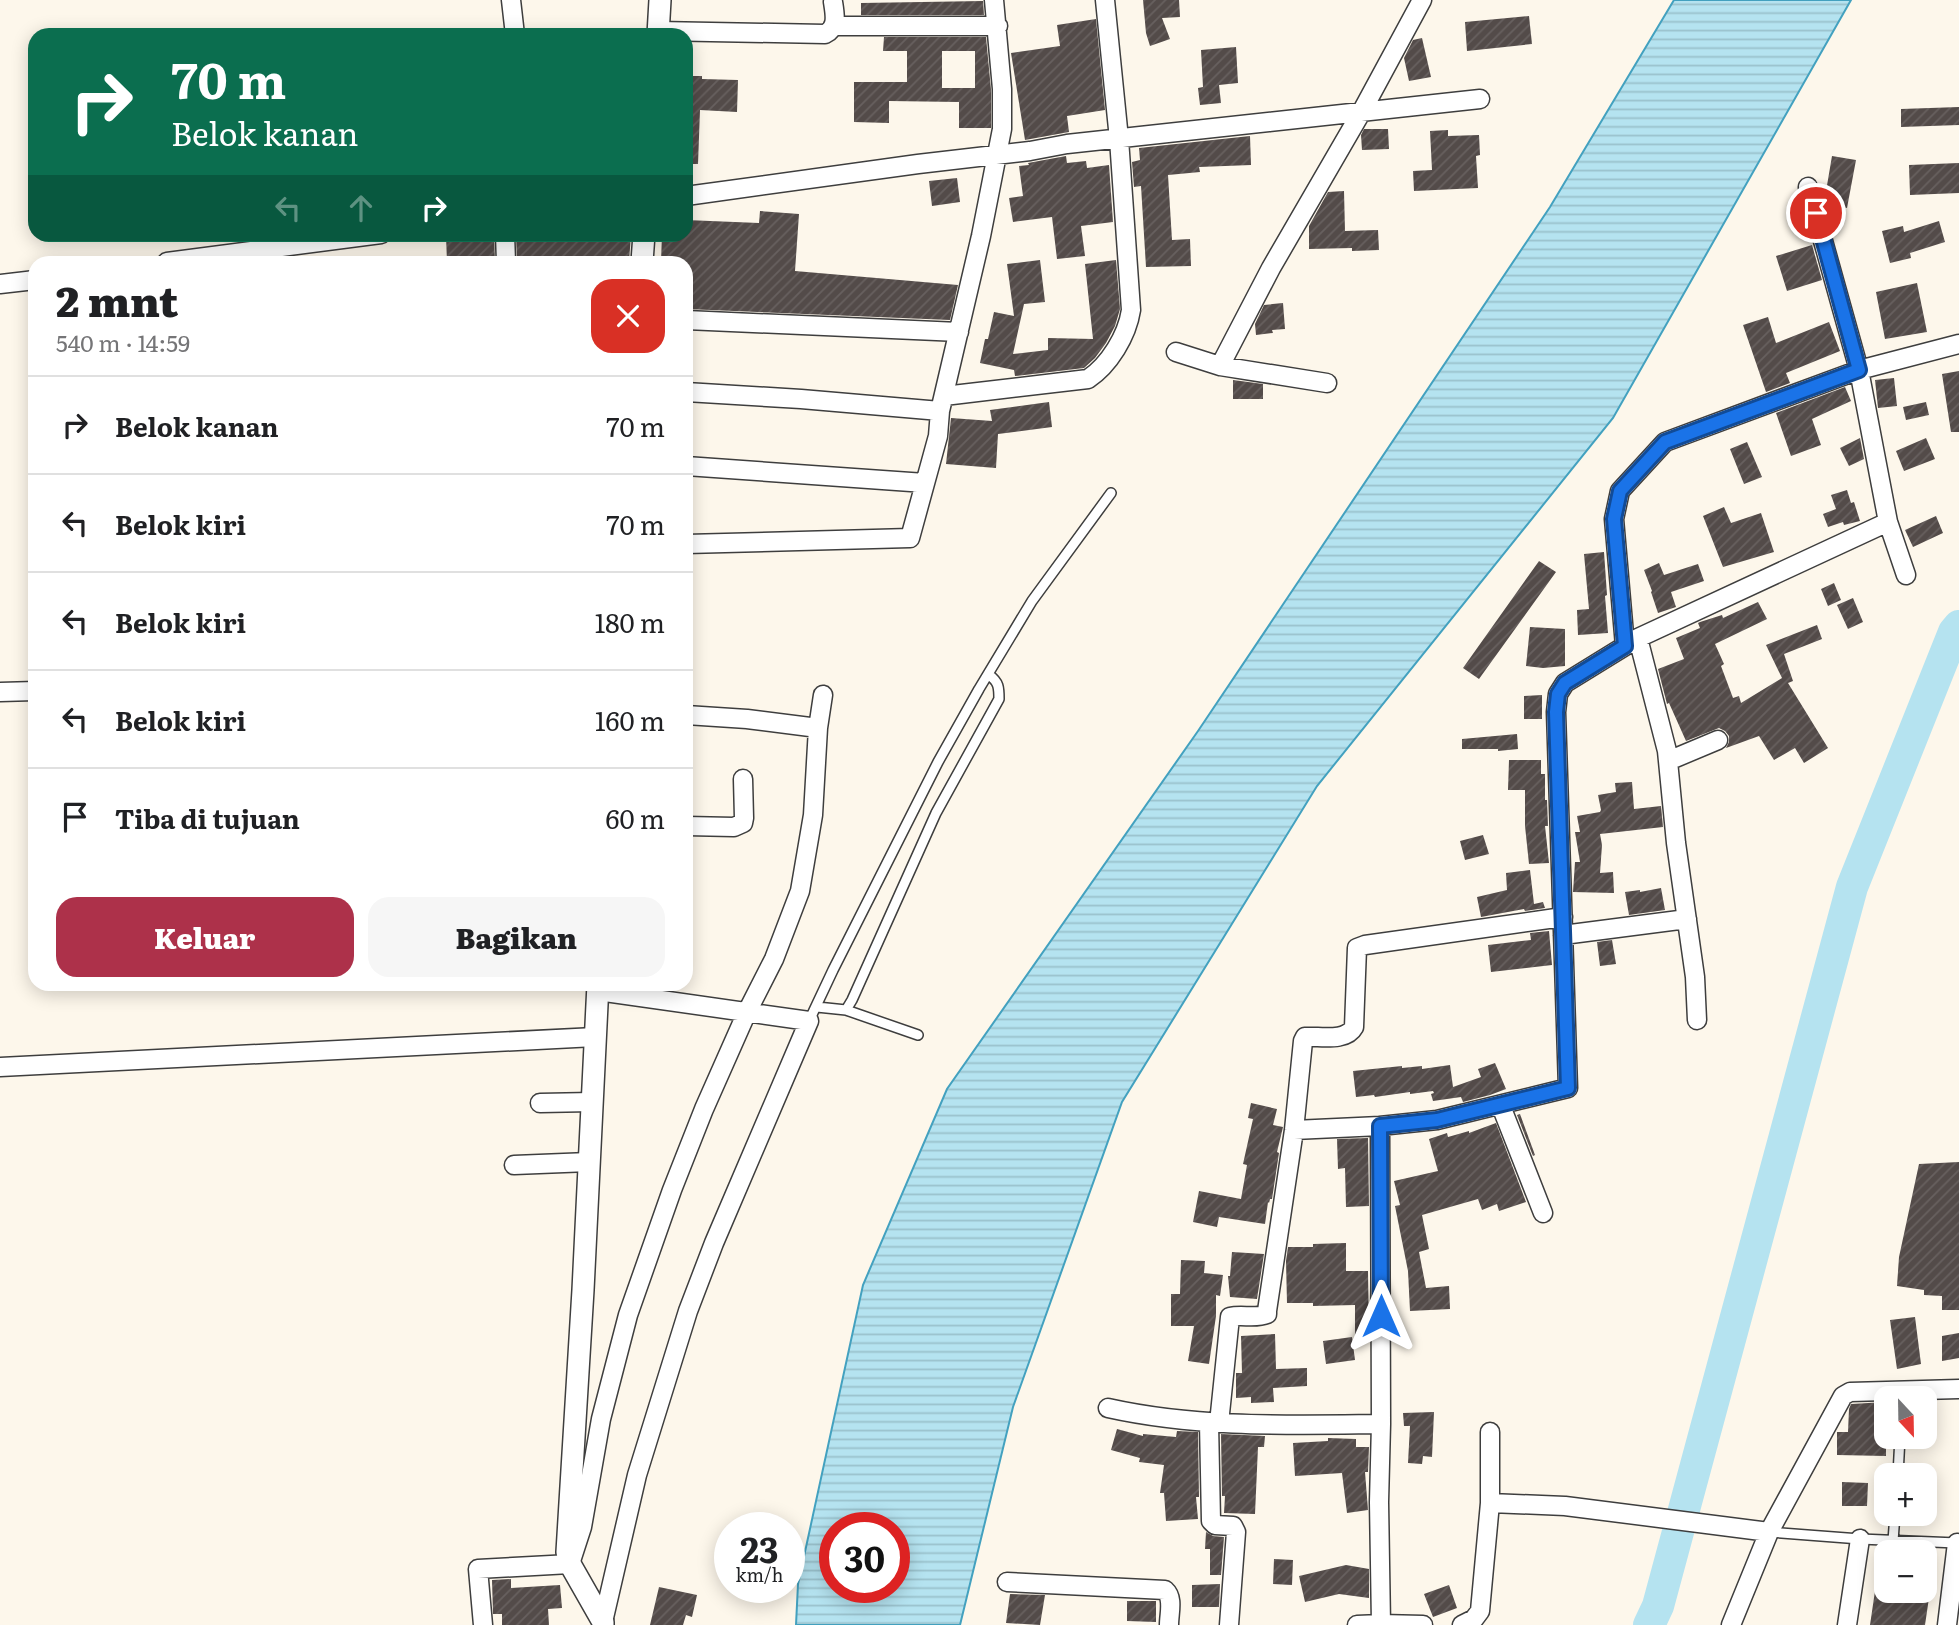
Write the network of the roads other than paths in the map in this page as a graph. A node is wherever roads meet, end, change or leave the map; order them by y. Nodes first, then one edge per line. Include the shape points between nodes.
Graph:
1 (511, 0) edge
2 (660, 0) edge
3 (994, 0) edge
4 (1105, 0) edge
5 (1422, 0) edge
6 (833, 2) dead end
7 (834, 26) junction
8 (998, 26) junction
9 (514, 28) edge
10 (658, 28) edge
11 (693, 33) edge
12 (1480, 99) dead end
13 (1362, 111) junction
14 (1119, 139) junction
15 (997, 155) junction
16 (1808, 187) dead end
17 (693, 195) edge
18 (329, 242) edge
19 (239, 256) edge
20 (28, 281) edge
21 (0, 284) edge
22 (693, 320) edge
23 (959, 332) junction
24 (1959, 344) edge
25 (1176, 352) dead end
26 (1220, 366) junction
27 (1859, 370) junction
28 (1327, 383) dead end
29 (693, 392) edge
30 (942, 404) junction
31 (693, 467) edge
32 (925, 483) junction
33 (1111, 493) dead end
34 (1888, 522) junction
35 (693, 544) edge
36 (1906, 575) dead end
37 (1631, 642) junction
38 (989, 675) junction
39 (28, 691) edge
40 (0, 692) edge
41 (823, 695) dead end
42 (693, 715) edge
43 (818, 728) junction
44 (1718, 740) dead end
45 (1668, 761) junction
46 (743, 779) dead end
47 (693, 826) edge
48 (1687, 919) junction
49 (1563, 926) junction
50 (598, 991) edge
51 (622, 991) edge
52 (846, 1010) junction
53 (747, 1012) junction
54 (813, 1014) junction
55 (1697, 1020) dead end
56 (918, 1035) dead end
57 (595, 1037) junction
58 (0, 1067) edge
59 (592, 1102) junction
60 (540, 1103) dead end
61 (1501, 1106) junction
62 (1380, 1126) junction
63 (1294, 1130) junction
64 (589, 1162) junction
65 (514, 1165) dead end
66 (1543, 1213) dead end
67 (1959, 1389) edge
68 (1937, 1391) edge
69 (1874, 1393) edge
70 (1108, 1408) dead end
71 (1214, 1423) junction
72 (1381, 1424) junction
73 (1490, 1432) dead end
74 (1490, 1503) junction
75 (1769, 1532) junction
76 (1860, 1539) junction
77 (1876, 1540) edge
78 (1937, 1542) edge
79 (1958, 1543) edge
80 (573, 1570) junction
81 (1007, 1582) dead end
82 (603, 1623) edge
83 (1381, 1624) edge
84 (483, 1625) edge
85 (1169, 1625) edge
86 (1229, 1625) edge
87 (1356, 1625) edge
88 (1402, 1625) edge
89 (1423, 1625) edge
90 (1462, 1625) edge
91 (1731, 1625) edge
92 (1847, 1625) edge
93 (1947, 1625) edge

1 - 9 street
2 - 10 street
3 - 8 street
4 - 14 street
5 - 13 street
6 - 7 street
7 - 8 street
7 - 11 street via 825,34
8 - 15 street via 1002,129
12 - 13 street
13 - 14 street
13 - 26 street
14 - 15 street
14 - 30 street via 1131,310 1113,355 1088,379
15 - 17 street
15 - 23 street
16 - 27 street
18 - 19 street
20 - 21 street
22 - 23 street
23 - 30 street
24 - 27 street
25 - 26 street
26 - 28 street
27 - 34 street
27 - 37 street via 1665,442 1620,491 1614,519
29 - 30 street
30 - 32 street
31 - 32 street
32 - 35 street via 910,538
33 - 38 lane via 1032,601
34 - 36 street
34 - 37 street
37 - 45 street
37 - 49 street via 1565,683 1558,694
38 - 52 lane via 999,687 999,699 936,813
38 - 54 lane via 938,762
39 - 40 street
41 - 43 street
42 - 43 street
43 - 53 street via 813,815 803,880 774,959
44 - 45 street
45 - 48 street
46 - 47 street via 743,823
48 - 49 street
48 - 55 street
49 - 61 street via 1568,1088
49 - 63 street via 1357,948 1354,1027 1343,1037 1305,1037
50 - 57 street
51 - 53 street
52 - 54 lane
52 - 56 lane
53 - 54 street
53 - 80 street via 672,1190 628,1315 601,1419
54 - 82 street via 688,1311 637,1475
57 - 58 street
57 - 59 street
59 - 60 street
59 - 64 street
61 - 62 street
61 - 66 street
62 - 63 street
62 - 72 street
63 - 71 street via 1268,1311 1262,1316 1230,1317
64 - 65 street
64 - 80 street via 569,1499 567,1552
67 - 68 street
69 - 75 street via 1843,1395
70 - 71 street
71 - 72 street
71 - 86 street via 1211,1521 1233,1526 1236,1532
72 - 83 street
73 - 74 street
74 - 75 street via 1565,1506
74 - 90 street via 1480,1611
75 - 76 lane
75 - 91 street
76 - 77 lane
76 - 92 street
78 - 79 lane
79 - 93 street
80 - 82 street
80 - 84 street via 478,1569
81 - 85 street via 1165,1590 1170,1599
83 - 87 street
83 - 88 street
83 - 89 street

